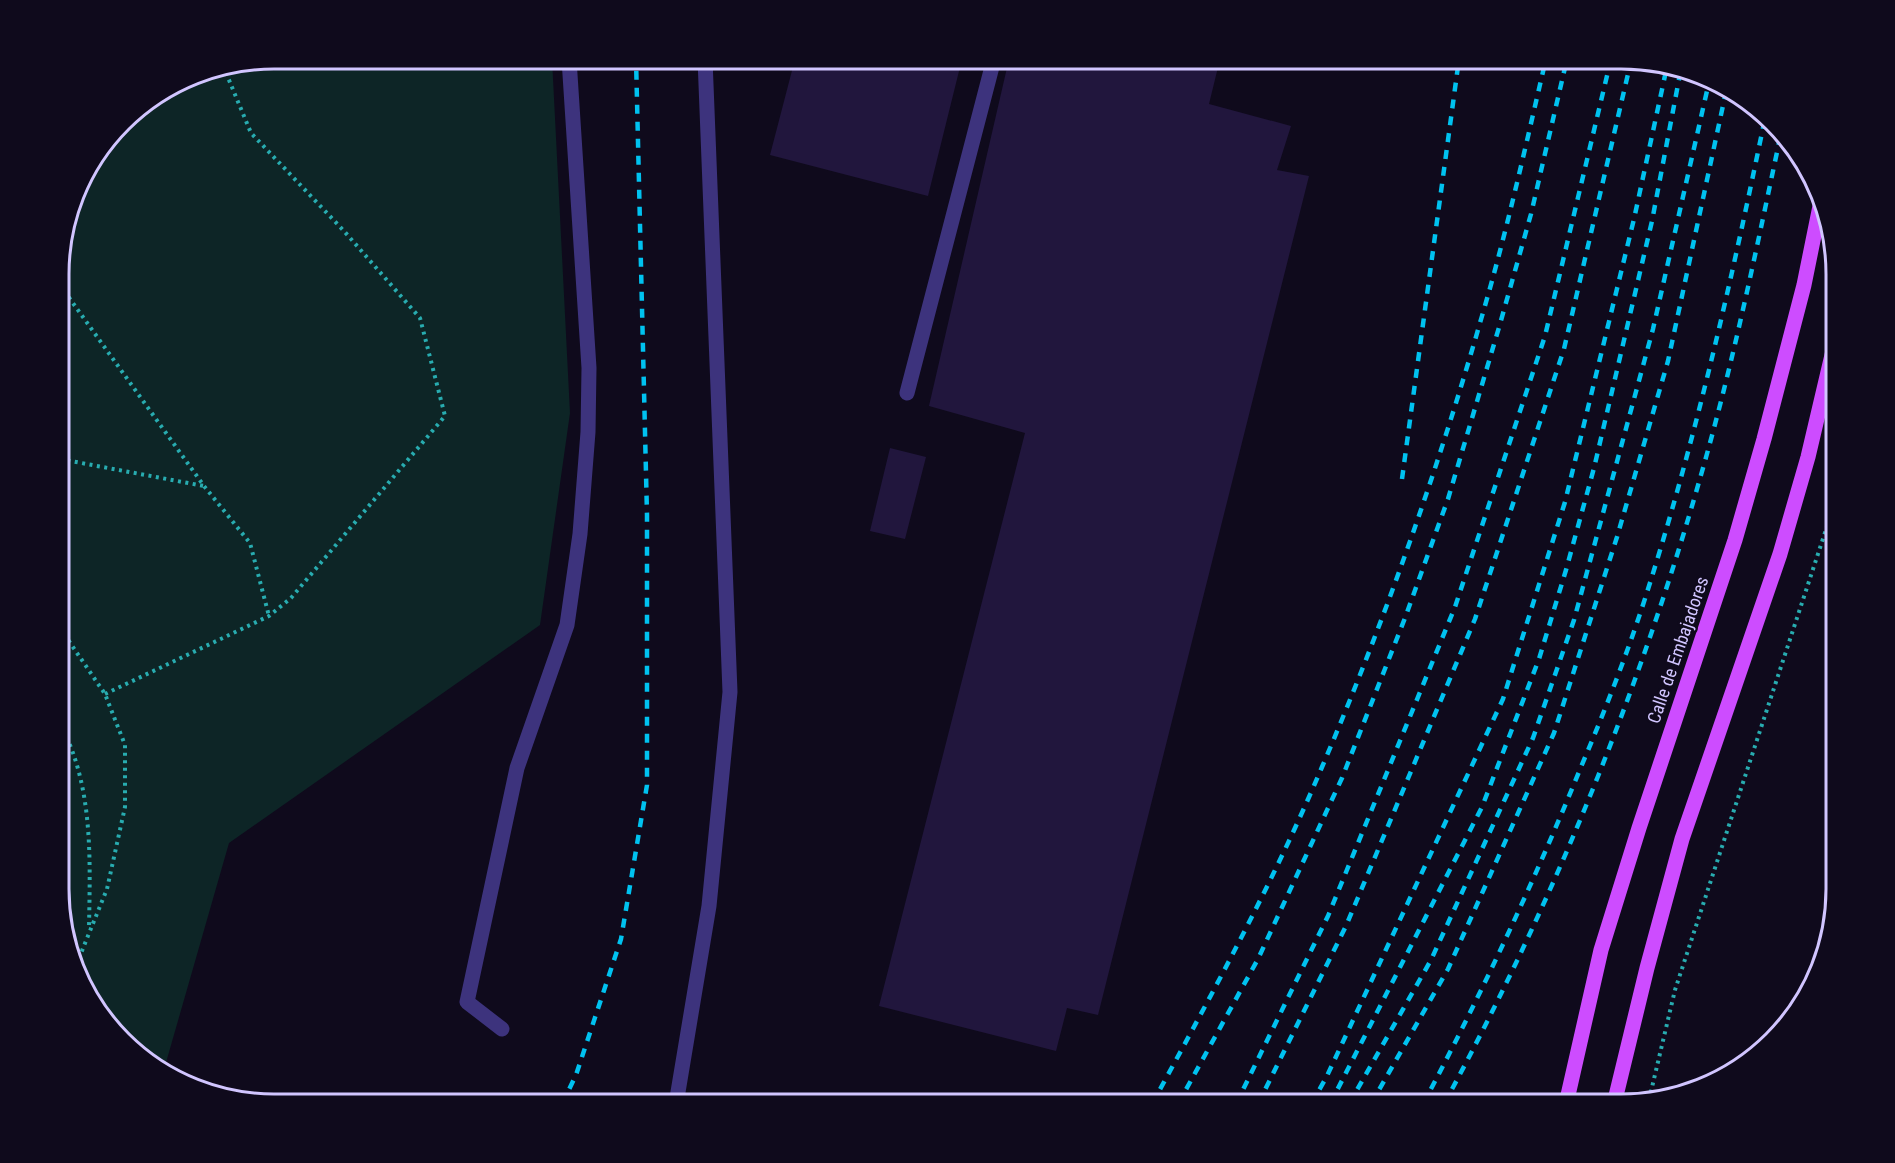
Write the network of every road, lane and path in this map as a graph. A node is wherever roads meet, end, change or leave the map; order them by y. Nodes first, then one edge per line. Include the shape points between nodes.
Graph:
1 (570, 69) edge
2 (705, 69) edge
3 (991, 69) edge
4 (227, 75) edge
5 (1818, 218) edge
6 (69, 298) edge
7 (1826, 380) edge
8 (907, 393) dead end
9 (69, 461) edge
10 (204, 486) junction
11 (1826, 529) edge
12 (269, 616) junction
13 (69, 641) edge
14 (105, 694) junction
15 (69, 740) edge
16 (89, 933) junction
17 (80, 955) edge
18 (502, 1029) dead end
19 (1651, 1091) edge
20 (678, 1094) edge
21 (1568, 1094) edge
22 (1616, 1094) edge

1 - 18 lane via 589,368 588,432 580,534 567,625 517,768 467,1002
2 - 20 lane via 730,692 709,906
3 - 8 lane
4 - 12 path via 251,133 420,318 445,416 291,598
5 - 21 main road, Calle de Embajadores via 1804,285 1736,540 1601,950
6 - 10 path
7 - 22 main road via 1780,554 1682,839
9 - 10 path
10 - 12 path via 250,543
11 - 19 path via 1675,990
12 - 14 path
13 - 14 path
14 - 16 path via 125,745 125,807 107,889
15 - 16 path via 89,819
16 - 17 path

